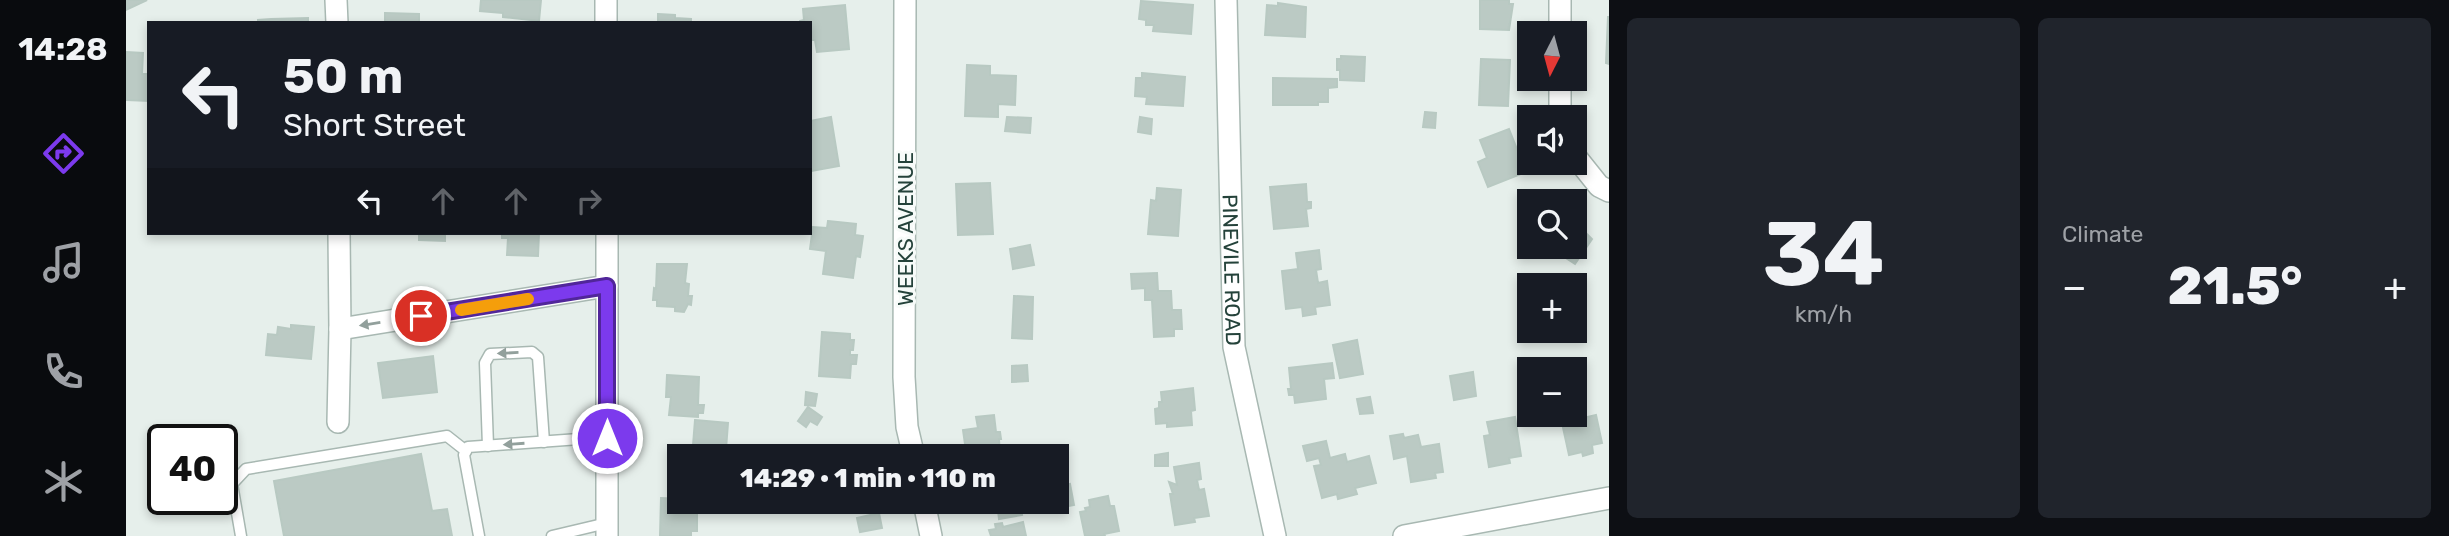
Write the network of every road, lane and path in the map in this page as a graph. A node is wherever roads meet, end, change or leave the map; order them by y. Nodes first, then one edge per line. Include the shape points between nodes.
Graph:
1 (336, 0) edge
2 (606, 0) edge
3 (905, 0) edge
4 (1226, 0) edge
5 (1560, 0) edge
6 (337, 21) edge
7 (606, 21) edge
8 (1560, 21) edge
9 (1587, 171) edge
10 (1609, 191) edge
11 (339, 235) edge
12 (607, 235) edge
13 (607, 286) junction
14 (340, 329) junction
15 (338, 422) dead end
16 (607, 438) junction
17 (544, 442) junction
18 (911, 444) edge
19 (488, 446) junction
20 (466, 451) junction
21 (1609, 498) edge
22 (926, 514) edge
23 (607, 530) edge
24 (241, 536) edge
25 (479, 536) edge
26 (552, 536) edge
27 (931, 536) edge
28 (1275, 536) edge
29 (1404, 536) edge

1 - 6 street
2 - 7 street
3 - 18 street, WEEKS AVENUE via 904,377
4 - 28 street, PINEVILE ROAD via 1234,347
5 - 8 street
9 - 10 street
11 - 14 street
12 - 13 street
13 -> 14 street
13 - 16 street
14 - 15 street
16 - 17 lane
16 - 23 street
17 -> 19 lane
17 -> 19 lane via 538,357 531,352 490,354 485,363
19 - 20 lane
20 - 24 lane via 447,436 246,470 232,484
20 - 25 lane
21 - 29 street
22 - 27 street
23 - 26 lane

